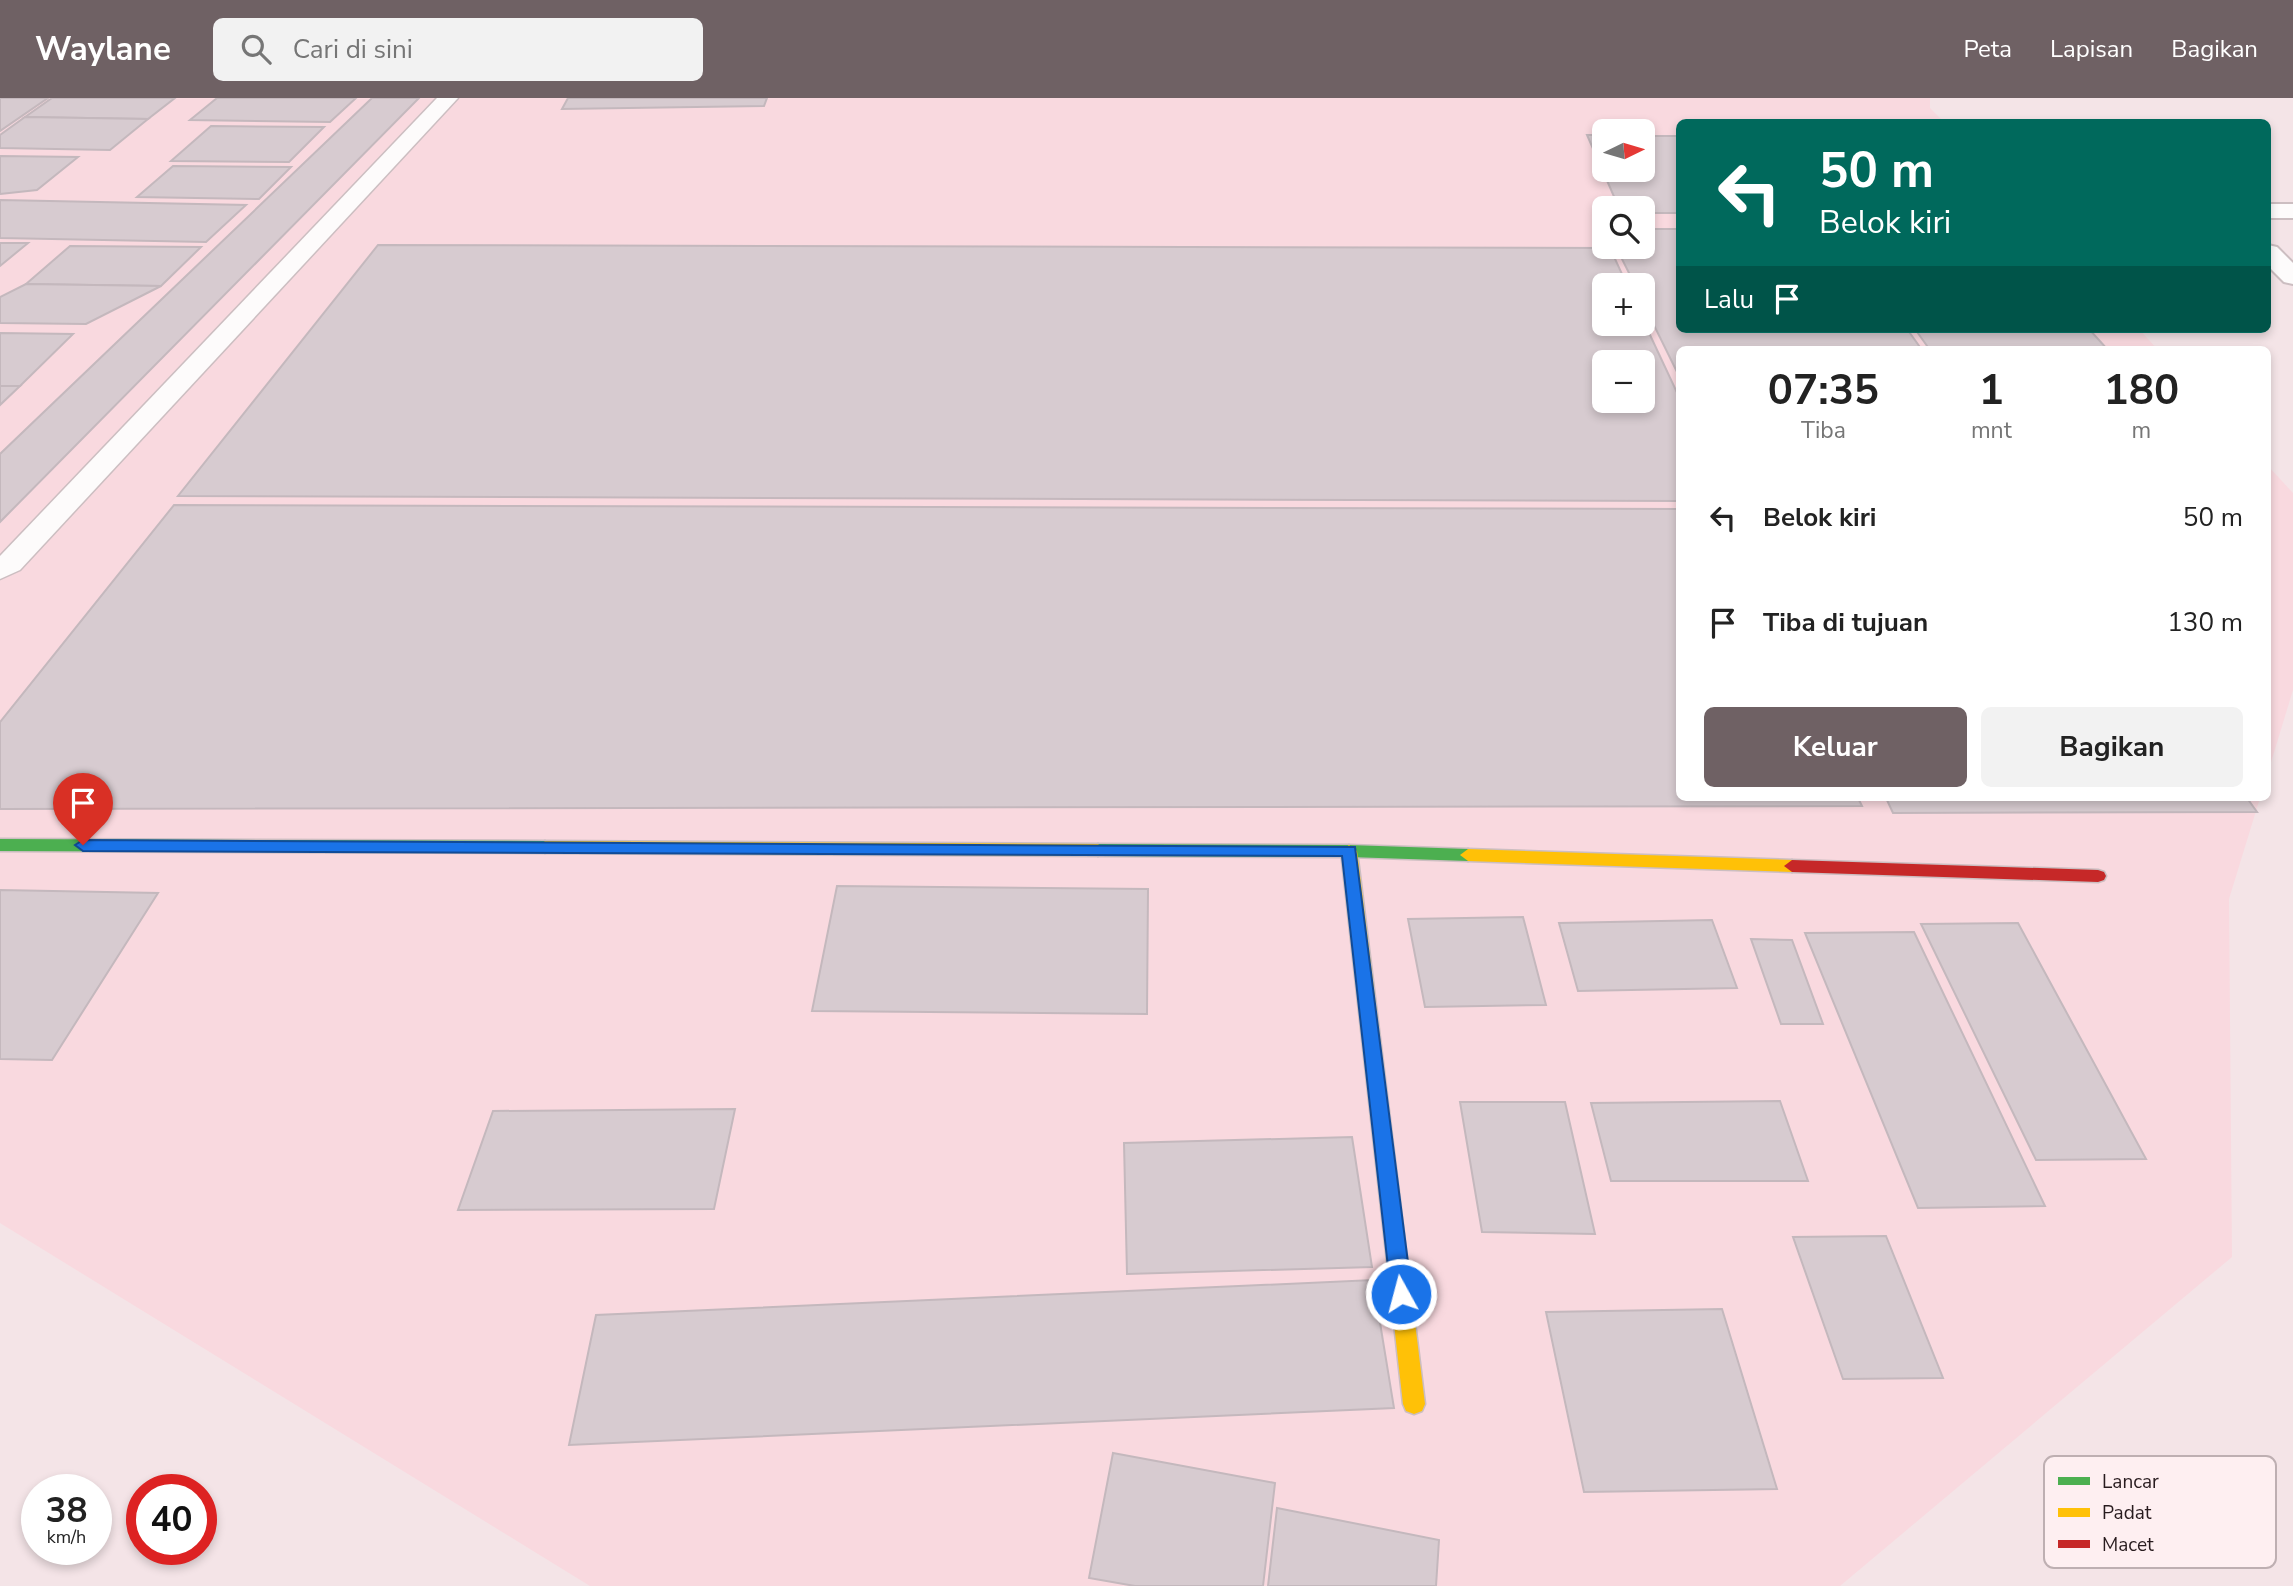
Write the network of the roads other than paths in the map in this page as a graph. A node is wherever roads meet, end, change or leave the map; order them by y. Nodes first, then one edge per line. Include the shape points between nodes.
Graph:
1 (448, 98) edge
2 (2271, 211) edge
3 (2293, 211) edge
4 (2271, 256) edge
5 (2293, 277) edge
6 (0, 570) edge
7 (0, 845) edge
8 (1349, 851) junction
9 (2098, 876) dead end
10 (1414, 1404) dead end

1 - 6 lane
2 - 3 street
4 - 5 street
7 - 8 street
8 - 9 street
8 - 10 street

